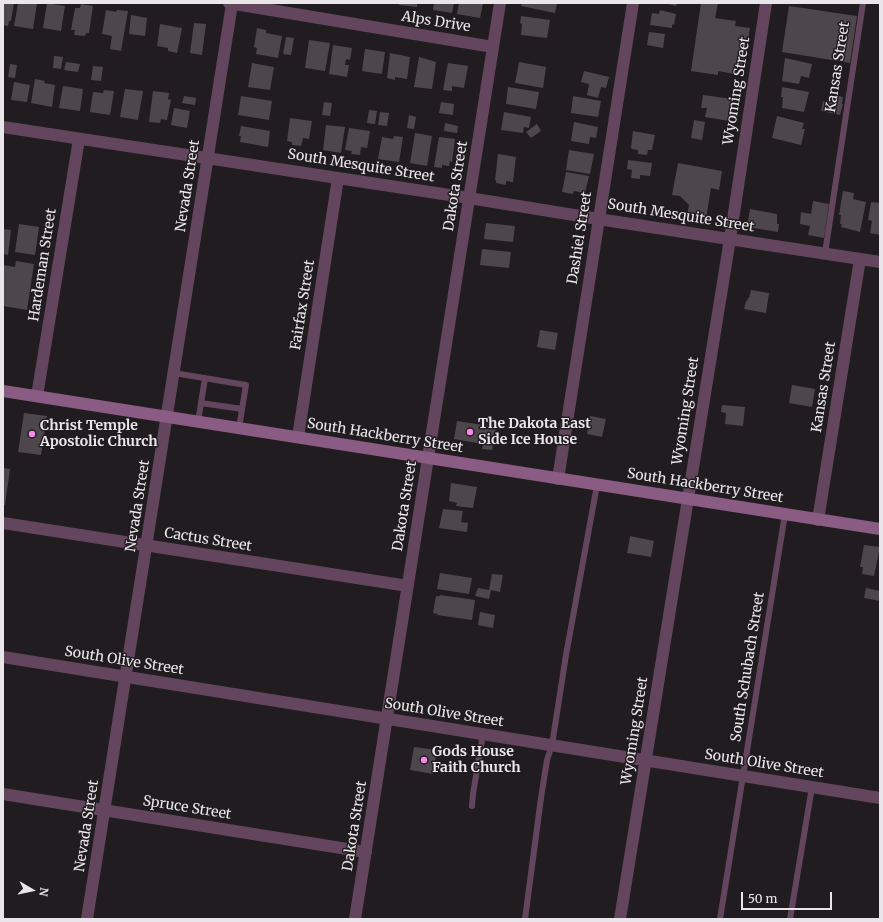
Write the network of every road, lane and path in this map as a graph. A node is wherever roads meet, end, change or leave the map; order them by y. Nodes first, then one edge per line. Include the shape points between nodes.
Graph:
1 (229, 3) edge
2 (500, 3) edge
3 (632, 3) edge
4 (766, 3) edge
5 (863, 3) edge
6 (232, 4) edge
7 (493, 47) junction
8 (3, 127) edge
9 (79, 139) junction
10 (208, 158) junction
11 (338, 178) junction
12 (469, 198) junction
13 (598, 219) junction
14 (730, 239) junction
15 (825, 254) junction
16 (860, 259) junction
17 (880, 262) edge
18 (174, 373) junction
19 (205, 378) junction
20 (3, 391) edge
21 (37, 396) junction
22 (201, 403) junction
23 (242, 409) junction
24 (167, 417) junction
25 (198, 422) junction
26 (239, 428) junction
27 (298, 437) junction
28 (428, 458) junction
29 (558, 479) junction
30 (596, 485) junction
31 (687, 499) junction
32 (785, 514) junction
33 (818, 520) junction
34 (3, 523) edge
35 (880, 529) edge
36 (147, 546) junction
37 (408, 586) junction
38 (3, 657) edge
39 (126, 677) junction
40 (387, 719) junction
41 (483, 734) junction
42 (552, 745) junction
43 (646, 760) junction
44 (742, 776) junction
45 (812, 787) junction
46 (3, 794) edge
47 (880, 798) edge
48 (472, 806) dead end
49 (105, 810) junction
50 (366, 852) junction
51 (88, 919) edge
52 (355, 919) edge
53 (525, 919) edge
54 (620, 919) edge
55 (720, 919) edge
56 (790, 919) edge

1 - 6 street, Alps Drive
2 - 7 street, Dakota Street
3 - 13 street, Dashiel Street
4 - 14 street, Wyoming Street
5 - 15 lane, Kansas Street
6 - 7 street, Alps Drive
6 - 10 street, Nevada Street
7 - 12 street, Dakota Street
8 - 9 street, South Mesquite Street
9 - 10 street, South Mesquite Street
9 - 21 street, Hardeman Street
10 - 11 street, South Mesquite Street
10 - 18 street, Nevada Street
11 - 12 street, South Mesquite Street
11 - 27 street, Fairfax Street
12 - 13 street, South Mesquite Street
12 - 28 street, Dakota Street
13 - 14 street, South Mesquite Street
13 - 29 street, Dashiel Street
14 - 15 street, South Mesquite Street
14 - 31 street, Wyoming Street
15 - 16 street, South Mesquite Street
16 - 17 street, South Mesquite Street
16 - 33 street, Kansas Street
18 - 19 lane
18 - 24 street, Nevada Street
19 - 22 lane
19 - 23 lane via 246,384
20 - 21 main road, South Hackberry Street
21 - 24 main road, South Hackberry Street
22 - 23 lane
22 - 25 lane
23 - 26 lane
24 - 25 main road, South Hackberry Street
24 - 36 street, Nevada Street
25 - 26 main road, South Hackberry Street
26 - 27 main road, South Hackberry Street
27 - 28 main road, South Hackberry Street
28 - 29 main road, South Hackberry Street
28 - 37 street, Dakota Street
29 - 30 main road, South Hackberry Street
30 - 31 main road, South Hackberry Street
30 - 42 lane
31 - 32 main road, South Hackberry Street
31 - 43 street, Wyoming Street
32 - 33 main road, South Hackberry Street
32 - 44 lane, South Schubach Street
33 - 35 main road, South Hackberry Street
34 - 36 street, Cactus Street
36 - 37 street, Cactus Street
36 - 39 street, Nevada Street
37 - 40 street, Dakota Street
38 - 39 street, South Olive Street
39 - 40 street, South Olive Street
39 - 49 street, Nevada Street
40 - 41 street, South Olive Street
40 - 50 street, Dakota Street
41 - 42 street, South Olive Street
41 - 48 lane
42 - 43 street, South Olive Street
42 - 53 lane via 541,798
43 - 44 street, South Olive Street
43 - 54 street, Wyoming Street
44 - 45 street, South Olive Street
44 - 55 lane, South Schubach Street
45 - 47 street, South Olive Street
45 - 56 lane
46 - 49 street, Spruce Street
49 - 50 street, Spruce Street
49 - 51 street, Nevada Street
50 - 52 street, Dakota Street

